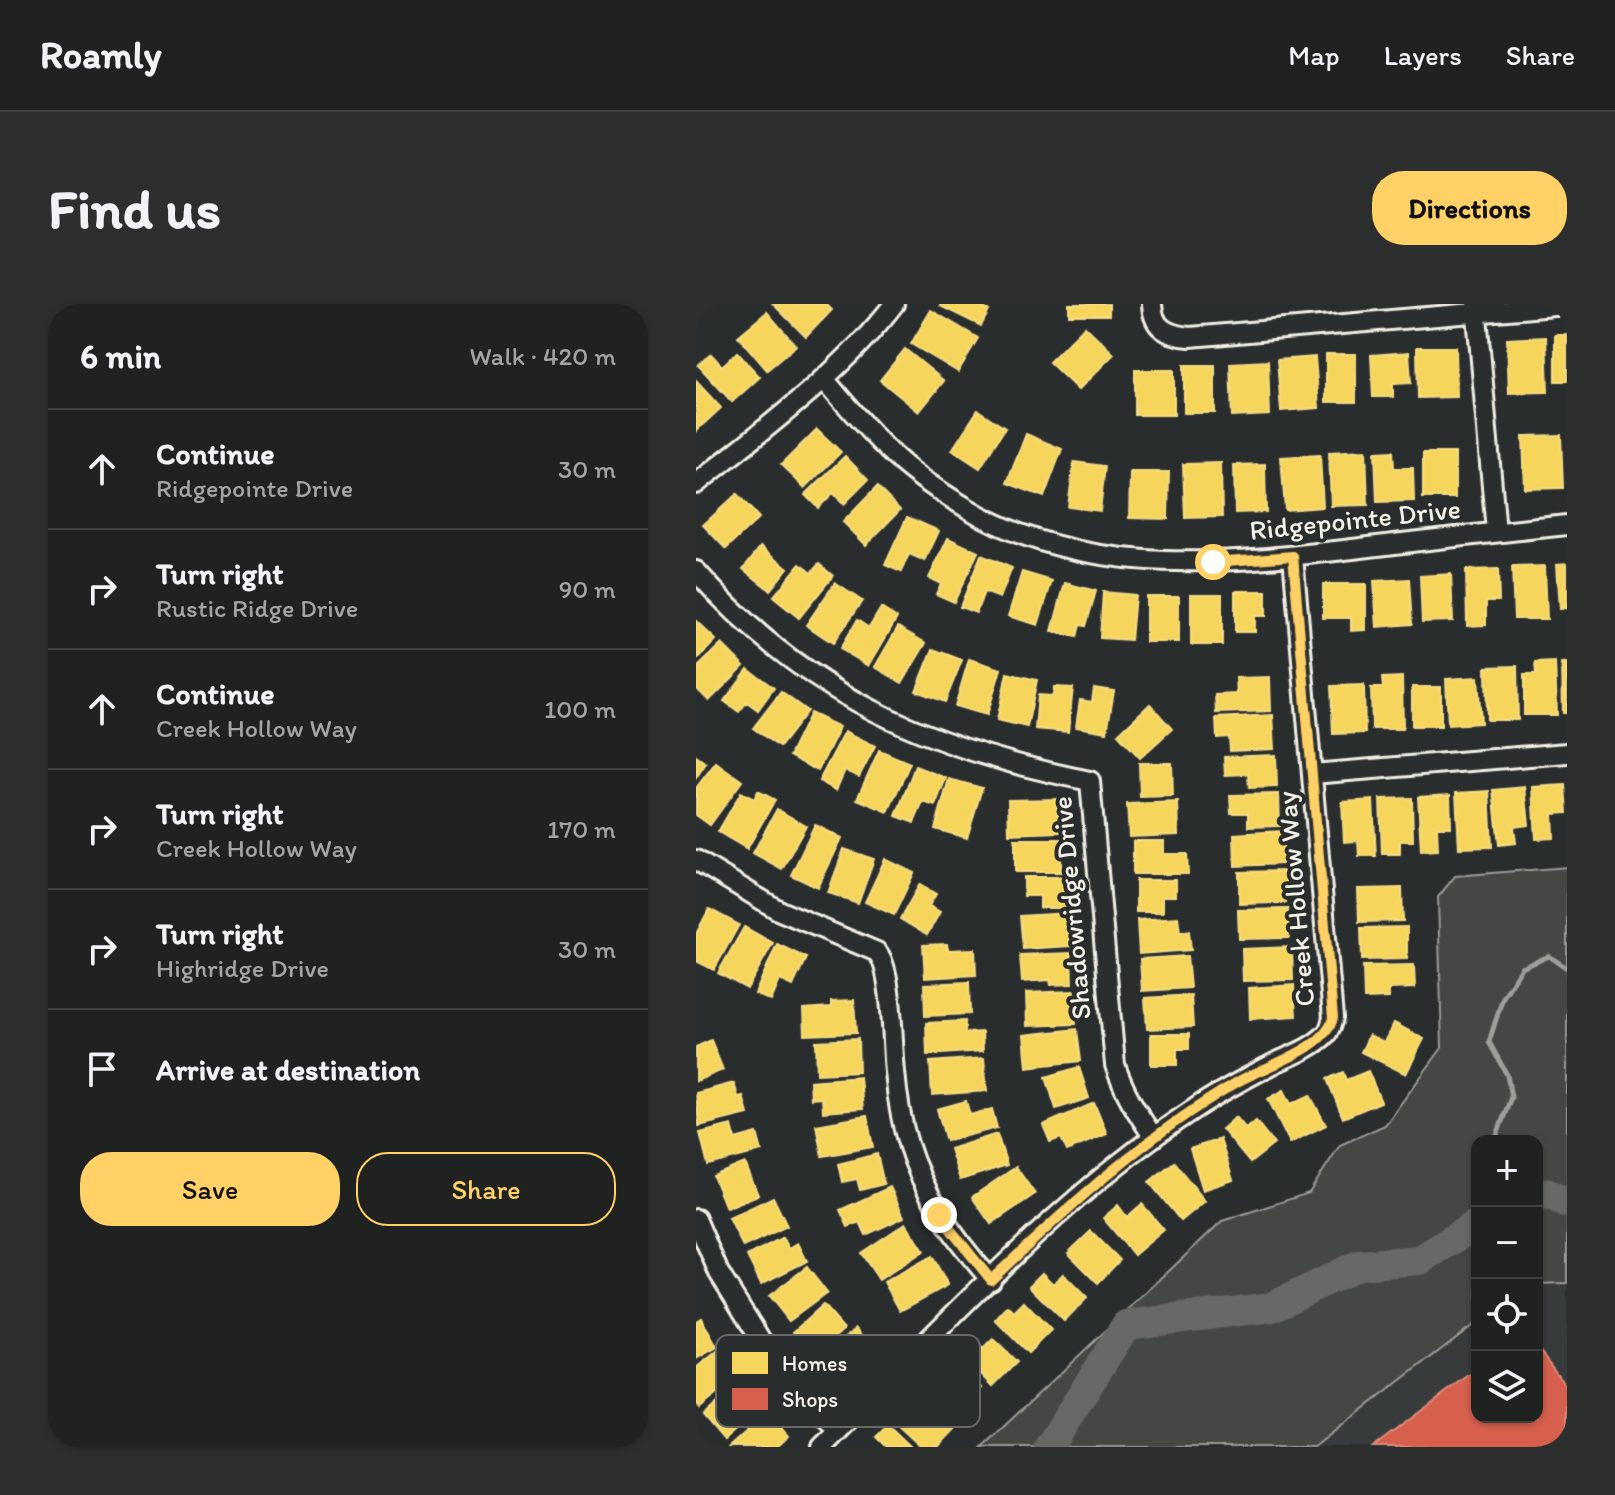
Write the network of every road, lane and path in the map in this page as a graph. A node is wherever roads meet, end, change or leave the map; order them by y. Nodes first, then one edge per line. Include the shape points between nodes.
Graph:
1 (894, 304) edge
2 (1152, 304) edge
3 (1567, 305) edge
4 (1477, 309) edge
5 (824, 379) junction
6 (696, 484) edge
7 (1567, 525) edge
8 (1496, 532) junction
9 (1293, 556) junction
10 (696, 571) edge
11 (1567, 753) edge
12 (1312, 774) junction
13 (696, 860) edge
14 (1154, 1137) junction
15 (696, 1219) edge
16 (991, 1280) junction
17 (758, 1335) edge
18 (935, 1335) edge
19 (834, 1427) edge
20 (842, 1427) edge
21 (838, 1431) junction
22 (822, 1447) edge

1 - 5 street
2 - 4 street via 1159,327 1190,337
3 - 4 street
4 - 8 street
5 - 6 street
5 - 9 street, Ridgepointe Drive via 911,470 966,508 1025,534 1113,557 1176,563
7 - 8 street, Ridgepointe Drive
8 - 9 street, Ridgepointe Drive
9 - 12 street
10 - 14 street, Shadowridge Drive via 760,634 874,713 983,756 1090,781 1115,1065
11 - 12 street
12 - 14 street, Creek Hollow Way via 1331,1027 1311,1045 1242,1080
13 - 16 street via 780,911 883,958 895,1075 909,1145 939,1215
14 - 16 street, Creek Hollow Way via 1070,1205
15 - 17 street via 719,1273
16 - 18 street, Creek Hollow Way
19 - 21 street
20 - 21 street, Creek Hollow Way
21 - 22 street, Creek Hollow Way

